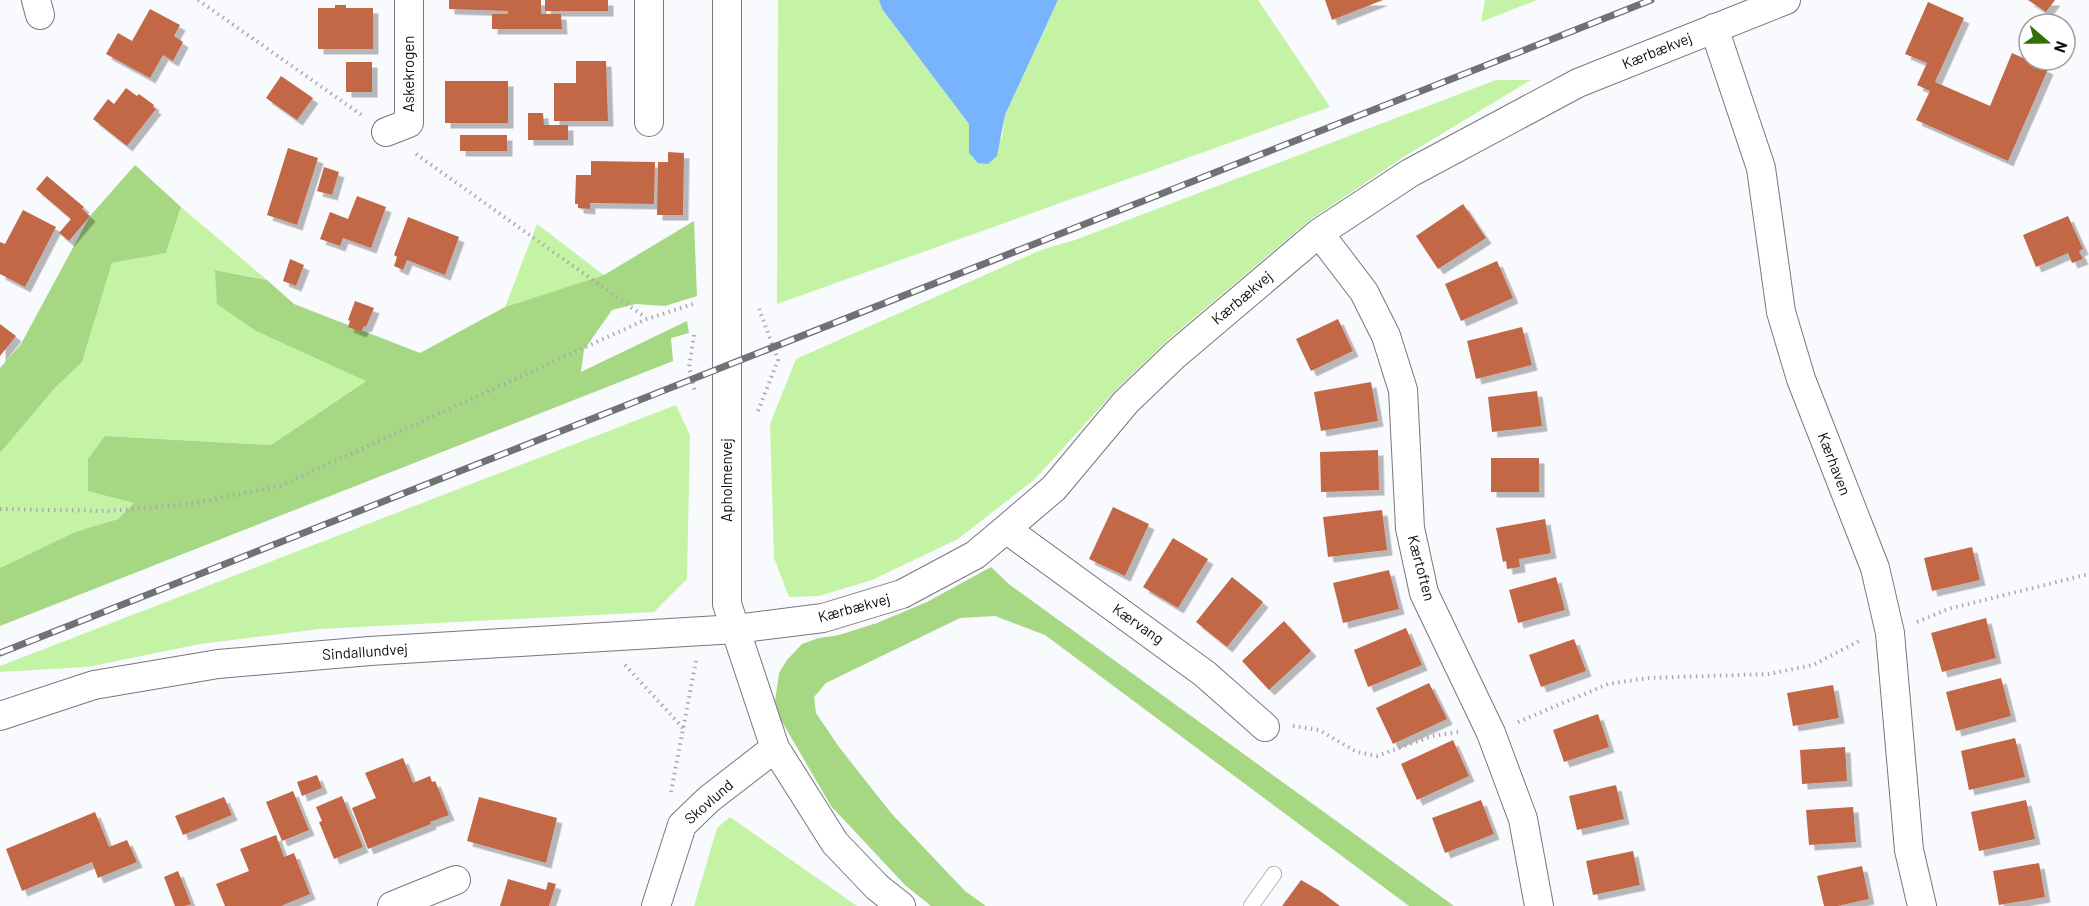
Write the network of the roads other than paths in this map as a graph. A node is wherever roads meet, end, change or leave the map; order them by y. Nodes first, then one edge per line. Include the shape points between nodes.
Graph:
1 (409, 0) edge
2 (650, 0) edge
3 (727, 0) edge
4 (1786, 0) edge
5 (1714, 28) junction
6 (649, 122) dead end
7 (386, 132) road end
8 (1319, 233) junction
9 (1006, 530) junction
10 (736, 629) junction
11 (0, 716) edge
12 (1264, 727) road end
13 (775, 748) junction
14 (1274, 874) dead end
15 (456, 879) dead end
16 (392, 906) edge
17 (656, 906) edge
18 (900, 906) edge
19 (1251, 906) edge
20 (1539, 906) edge
21 (1922, 906) edge

1 - 7 street, Askekrogen via 409,123
2 - 6 street
3 - 10 street, Apholmenvej via 727,604
4 - 5 street, Kærbækvej
5 - 8 street, Kærbækvej via 1578,83 1410,173
5 - 21 street, Kærhaven via 1761,168 1781,312 1801,379 1875,568 1890,633 1909,850
8 - 9 street, Kærbækvej via 1175,355 1126,402 1054,488
8 - 20 street, Kærtoften via 1364,292 1386,336 1403,390 1410,528 1424,593 1491,733 1523,819
9 - 10 street, Kærbækvej via 975,555 902,594 823,618
9 - 12 street, Kærvang via 1205,674
10 - 11 street, Sindallundvej via 218,664 94,686
10 - 13 street, Apholmenvej
13 - 17 street, Skovlund via 681,825
13 - 18 street, Apholmenvej via 835,843
14 - 19 lane
15 - 16 street

